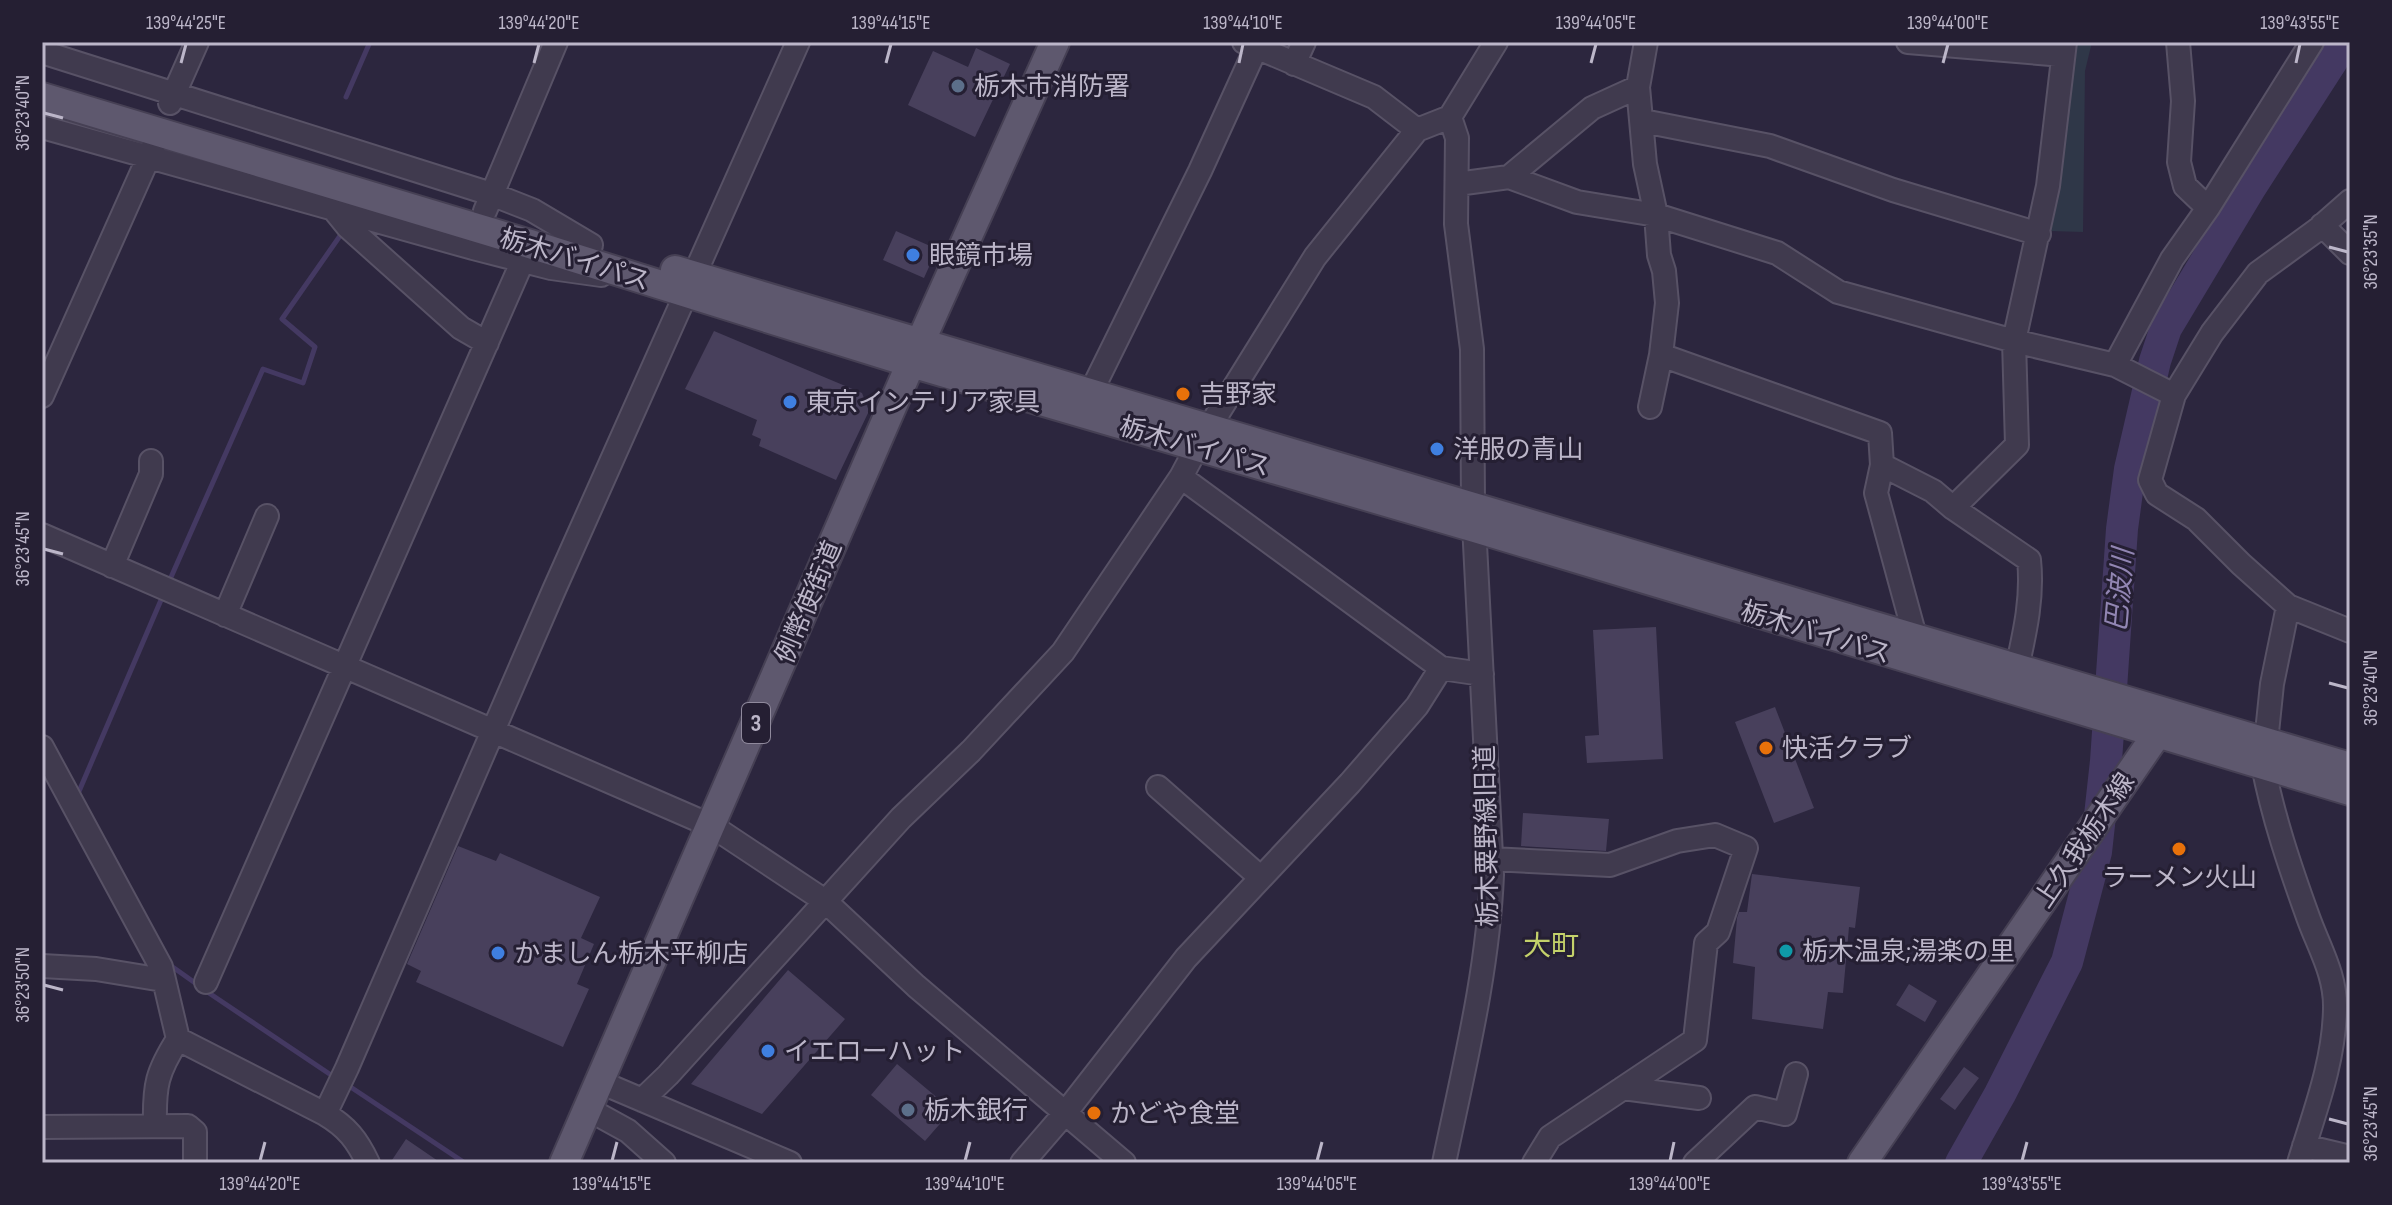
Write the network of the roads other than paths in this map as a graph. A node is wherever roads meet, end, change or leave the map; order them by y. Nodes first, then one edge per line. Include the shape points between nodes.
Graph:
1 (197, 42) edge
2 (556, 42) edge
3 (798, 42) edge
4 (1055, 42) edge
5 (1304, 42) edge
6 (1496, 42) edge
7 (1646, 42) edge
8 (1908, 42) edge
9 (2178, 42) edge
10 (2312, 42) edge
11 (1250, 45) edge
12 (2064, 49) edge
13 (42, 52) edge
14 (1294, 64) junction
15 (42, 79) edge
16 (1638, 87) junction
17 (42, 97) edge
18 (172, 99) junction
19 (1450, 117) junction
20 (1643, 121) junction
21 (42, 127) edge
22 (1417, 130) junction
23 (153, 149) junction
24 (1509, 177) junction
25 (1457, 184) junction
26 (2350, 201) edge
27 (488, 203) junction
28 (2208, 208) junction
29 (334, 209) junction
30 (1656, 215) junction
31 (2322, 225) junction
32 (2039, 234) junction
33 (527, 252) junction
34 (2350, 253) edge
35 (691, 285) junction
36 (2014, 341) junction
37 (487, 343) junction
38 (916, 352) junction
39 (1661, 355) junction
40 (2119, 368) junction
41 (2167, 391) junction
42 (1091, 392) junction
43 (42, 396) edge
44 (1650, 407) dead end
45 (1203, 437) junction
46 (151, 461) dead end
47 (1882, 465) junction
48 (1181, 477) junction
49 (1953, 508) junction
50 (267, 516) dead end
51 (1474, 517) junction
52 (42, 535) edge
53 (112, 566) junction
54 (2288, 606) junction
55 (225, 615) junction
56 (2350, 631) edge
57 (1916, 640) junction
58 (344, 666) junction
59 (1441, 668) junction
60 (2017, 668) junction
61 (1482, 674) junction
62 (2087, 701) junction
63 (2150, 720) junction
64 (493, 732) junction
65 (42, 747) edge
66 (2265, 753) junction
67 (2350, 767) edge
68 (1158, 787) dead end
69 (2350, 791) edge
70 (712, 826) junction
71 (1491, 859) junction
72 (1261, 878) junction
73 (825, 901) junction
74 (42, 966) edge
75 (163, 980) junction
76 (206, 982) dead end
77 (2343, 1007) edge
78 (178, 1039) junction
79 (1796, 1074) dead end
80 (600, 1082) junction
81 (1623, 1088) junction
82 (1699, 1098) dead end
83 (642, 1100) junction
84 (588, 1109) junction
85 (1066, 1112) junction
86 (325, 1114) junction
87 (155, 1125) junction
88 (42, 1127) edge
89 (2301, 1155) edge
90 (2350, 1157) edge
91 (195, 1163) edge
92 (368, 1163) edge
93 (564, 1163) edge
94 (664, 1163) edge
95 (790, 1163) edge
96 (1022, 1163) edge
97 (1124, 1163) edge
98 (1444, 1163) edge
99 (1534, 1163) edge
100 (1695, 1163) edge
101 (1862, 1163) edge

1 - 18 street
2 - 27 street
3 - 35 street
4 - 38 main road, 例幣使街道 / 3
5 - 14 street
6 - 19 street
7 - 16 street
8 - 12 street
9 - 28 street via 2183,101 2179,162 2185,186
10 - 28 street
11 - 14 street
11 - 42 street via 1200,171
12 - 32 street
13 - 18 street
14 - 22 street via 1374,97
15 - 27 main road, 栃木バイパス
16 - 20 street
16 - 24 street via 1592,108
17 - 33 main road, 栃木バイパス
18 - 27 street via 402,166
19 - 22 street
19 - 25 street, 栃木粟野線旧道 via 1457,138
20 - 30 street
20 - 32 street via 1770,146
21 - 23 street
22 - 45 street via 1315,257
23 - 29 street
23 - 43 street
24 - 25 street
24 - 30 street via 1577,202
25 - 51 street, 栃木粟野線旧道 via 1456,224 1472,349
26 - 31 street
27 - 35 main road, 栃木バイパス
28 - 40 street via 2172,259
29 - 33 street
29 - 37 street via 453,321
30 - 36 street via 1777,253 1838,292
30 - 39 street via 1667,303
31 - 34 street
31 - 41 street via 2258,273
32 - 36 street
33 - 35 main road, 栃木バイパス
33 - 37 street
35 - 38 main road, 栃木バイパス
35 - 64 street
36 - 40 street
36 - 49 street via 2017,445
37 - 58 street
38 - 42 main road, 栃木バイパス
38 - 45 main road, 栃木バイパス
38 - 70 main road, 例幣使街道 / 3
39 - 44 street
39 - 47 street via 1880,433
40 - 41 street
41 - 54 street via 2150,480 2157,494 2196,519
42 - 45 main road, 栃木バイパス
45 - 48 street
45 - 51 main road, 栃木バイパス
46 - 53 street via 151,474
47 - 49 street via 1933,491
47 - 57 street via 1876,493
48 - 59 street
48 - 73 street via 1063,652
49 - 60 street via 2029,560 2028,619
50 - 55 street
51 - 57 main road, 栃木バイパス
51 - 61 street, 栃木粟野線旧道
51 - 62 main road, 栃木バイパス
52 - 53 street
53 - 55 street
54 - 56 street
54 - 66 street
55 - 58 street
57 - 60 main road, 栃木バイパス
58 - 64 street
58 - 76 street
59 - 61 street
59 - 72 street via 1417,706
60 - 62 main road, 栃木バイパス
61 - 71 street, 栃木粟野線旧道
62 - 63 main road, 栃木バイパス
63 - 66 main road, 栃木バイパス
63 - 101 main road, 上久我栃木線 via 2117,792
64 - 70 street
64 - 86 street
65 - 75 street via 161,967
66 - 67 main road, 栃木バイパス
66 - 69 main road, 栃木バイパス
66 - 77 street via 2268,792 2287,856
68 - 72 street
70 - 73 street
70 - 80 main road, 例幣使街道 / 3
71 - 81 street via 1610,865 1677,841 1715,835 1746,848 1718,932 1706,943 1695,1040
71 - 98 street, 栃木粟野線旧道 via 1490,926
72 - 85 street via 1186,958
73 - 83 street
73 - 85 street via 916,986
74 - 75 street
75 - 78 street
77 - 89 street
78 - 86 street
78 - 87 street via 159,1069
79 - 100 street via 1785,1114 1755,1107
80 - 83 street
80 - 84 main road, 例幣使街道 / 3
81 - 82 street
81 - 99 street via 1550,1137
83 - 95 street
84 - 93 main road, 例幣使街道 / 3
84 - 94 street via 628,1131
85 - 96 street
85 - 97 street
86 - 92 street via 355,1136
87 - 88 street
87 - 91 street via 188,1126 195,1132
89 - 90 street

